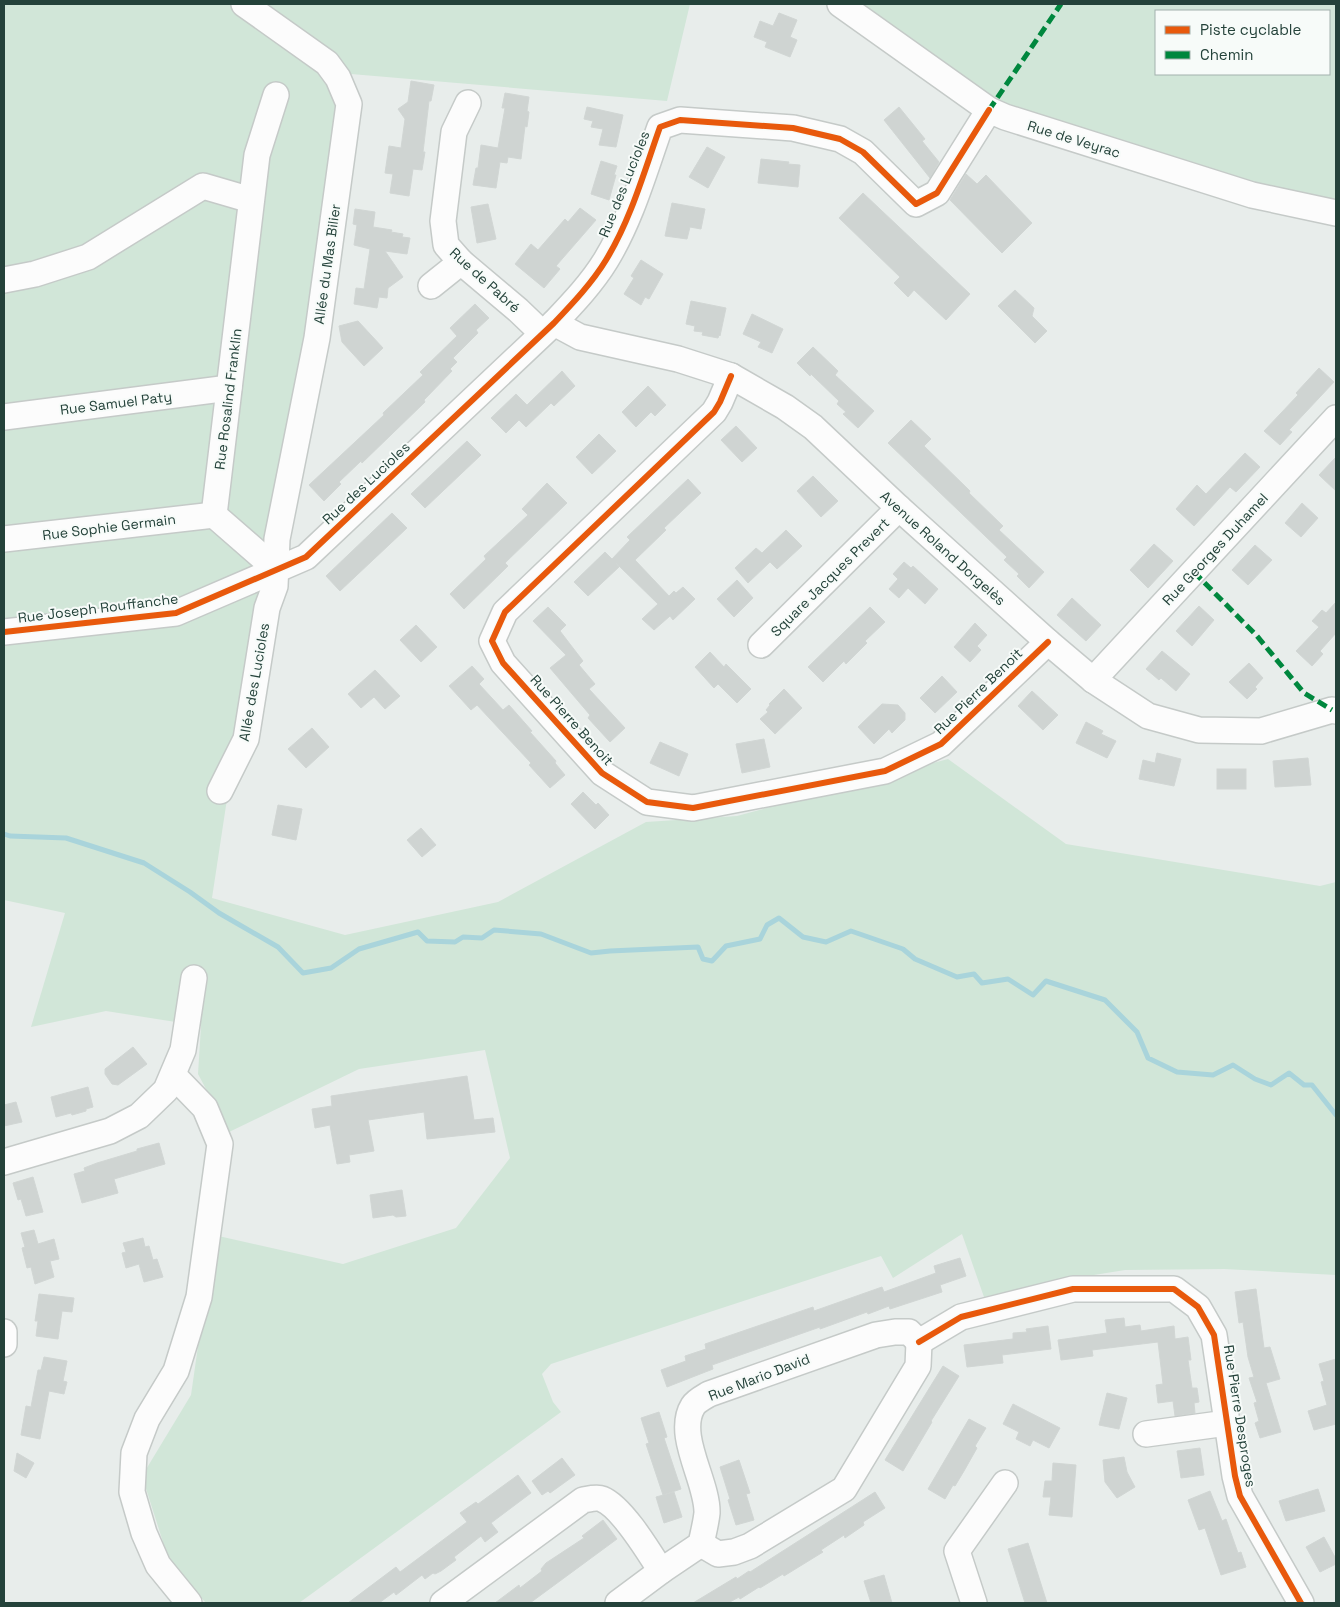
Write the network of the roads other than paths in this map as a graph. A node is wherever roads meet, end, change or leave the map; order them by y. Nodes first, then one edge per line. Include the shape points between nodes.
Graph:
1 (244, 4) edge
2 (840, 4) edge
3 (276, 95) dead end
4 (468, 103) dead end
5 (989, 110) junction
6 (251, 200) junction
7 (1336, 213) edge
8 (461, 262) junction
9 (4, 280) edge
10 (431, 286) dead end
11 (548, 328) junction
12 (731, 376) junction
13 (229, 388) junction
14 (4, 417) edge
15 (1336, 418) edge
16 (899, 508) junction
17 (214, 515) junction
18 (4, 539) edge
19 (277, 570) junction
20 (4, 632) edge
21 (1048, 642) junction
22 (762, 645) dead end
23 (1094, 680) junction
24 (1335, 706) edge
25 (220, 791) dead end
26 (194, 978) dead end
27 (173, 1075) junction
28 (4, 1162) edge
29 (4, 1332) edge
30 (919, 1342) junction
31 (4, 1344) edge
32 (1227, 1423) junction
33 (1146, 1434) dead end
34 (1005, 1483) dead end
35 (701, 1544) junction
36 (661, 1571) junction
37 (189, 1603) edge
38 (444, 1603) edge
39 (618, 1603) edge
40 (974, 1603) edge
41 (1302, 1603) edge

1 - 19 street, Allée du Mas Bilier via 327,63 338,78 349,104 317,338 277,539
2 - 5 street, Rue de Veyrac
3 - 6 street, Rue Rosalind Franklin via 256,155
4 - 8 street, Rue de Pabré via 454,132 443,220 446,245
5 - 7 street, Rue de Veyrac via 1252,194
5 - 11 street, Rue des Lucioles via 937,193 916,204 863,152 840,139 792,128 689,120 660,127 632,205 606,260 574,302
6 - 9 street via 203,186 88,257
6 - 13 street, Rue Rosalind Franklin
8 - 10 street
8 - 11 street, Rue de Pabré via 518,310
11 - 12 street, Avenue Roland Dorgelès via 678,359
11 - 19 street, Rue des Lucioles via 306,557
12 - 16 street, Avenue Roland Dorgelès via 813,427
12 - 21 street, Rue Pierre Benoit via 714,412 505,612 492,641 503,663 602,774 647,802 693,808 885,771 942,744
13 - 14 street, Rue Samuel Paty
13 - 17 street, Rue Rosalind Franklin
15 - 23 street, Rue Georges Duhamel
16 - 21 street, Avenue Roland Dorgelès
16 - 22 street, Square Jacques Prevert
17 - 18 street, Rue Sophie Germain
17 - 19 street
19 - 20 street, Rue Joseph Rouffanche via 176,613
19 - 25 street, Allée des Lucioles via 267,608 246,739
21 - 23 street, Avenue Roland Dorgelès
23 - 24 street, Avenue Roland Dorgelès via 1148,716 1199,730 1261,731
26 - 27 street via 184,1050
27 - 28 street via 166,1090 139,1116 110,1131
27 - 37 street via 205,1108 220,1144 200,1297 176,1371 147,1419 134,1453 132,1492 158,1565
29 - 31 street
30 - 32 street, Rue Pierre Desproges via 961,1317 1073,1289 1174,1289 1198,1306 1214,1335
30 - 35 street via 918,1366 844,1489 750,1546 718,1554
30 - 35 street, Rue Mario David via 909,1332 876,1335 709,1394 694,1405 688,1423 689,1442 707,1512
32 - 33 street
32 - 41 street, Rue Pierre Desproges via 1240,1496
34 - 40 street via 957,1551
35 - 36 street
36 - 38 street via 615,1507 601,1498 583,1500
36 - 39 street

